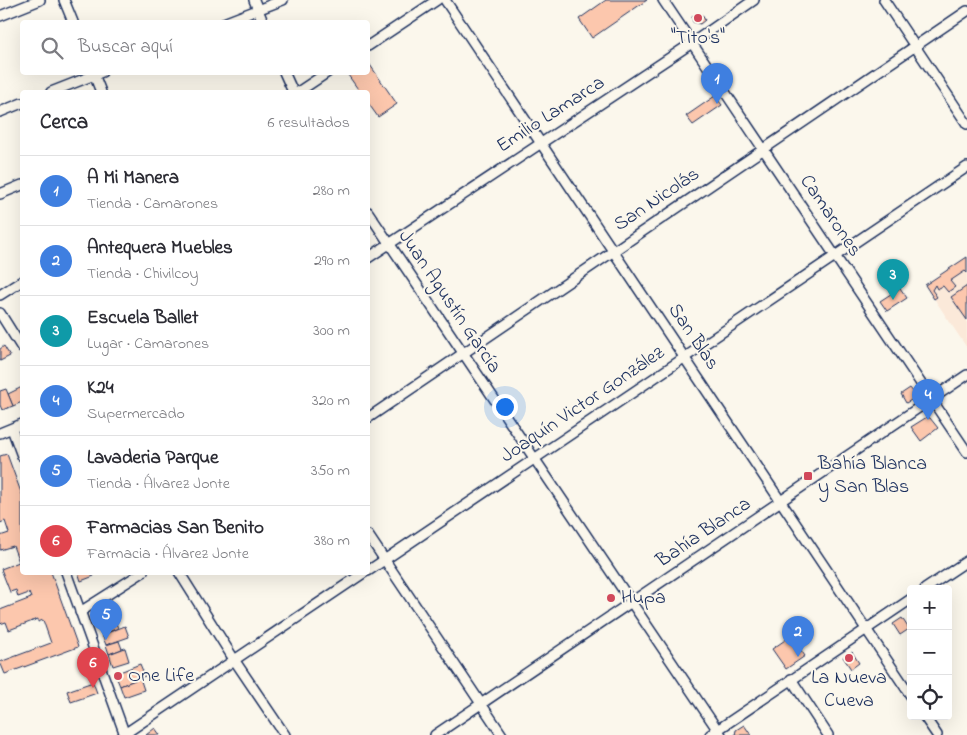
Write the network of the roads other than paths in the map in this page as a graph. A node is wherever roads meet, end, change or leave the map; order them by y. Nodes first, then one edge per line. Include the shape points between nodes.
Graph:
1 (40, 0) edge
2 (64, 0) edge
3 (254, 0) edge
4 (283, 0) edge
5 (437, 0) edge
6 (445, 0) edge
7 (664, 0) edge
8 (754, 0) edge
9 (884, 0) edge
10 (258, 9) junction
11 (967, 11) edge
12 (0, 16) edge
13 (73, 20) edge
14 (231, 20) edge
15 (262, 20) edge
16 (692, 42) junction
17 (370, 45) edge
18 (915, 46) junction
19 (94, 75) edge
20 (97, 75) edge
21 (285, 75) edge
22 (324, 75) edge
23 (55, 90) edge
24 (101, 90) edge
25 (291, 90) edge
26 (301, 90) edge
27 (20, 104) edge
28 (0, 112) edge
29 (967, 124) edge
30 (540, 143) junction
31 (764, 148) junction
32 (967, 167) edge
33 (20, 186) edge
34 (0, 194) edge
35 (370, 215) edge
36 (388, 244) junction
37 (613, 251) junction
38 (836, 255) junction
39 (370, 257) edge
40 (20, 282) edge
41 (0, 295) edge
42 (0, 313) edge
43 (20, 345) edge
44 (464, 353) junction
45 (686, 357) junction
46 (967, 375) edge
47 (932, 399) junction
48 (370, 417) edge
49 (20, 425) edge
50 (12, 428) junction
51 (0, 433) edge
52 (20, 450) edge
53 (967, 452) edge
54 (535, 458) junction
55 (782, 502) junction
56 (370, 538) edge
57 (384, 560) junction
58 (967, 561) edge
59 (370, 569) edge
60 (67, 575) edge
61 (138, 575) edge
62 (181, 575) edge
63 (362, 575) edge
64 (931, 585) edge
65 (907, 601) edge
66 (632, 602) junction
67 (80, 612) junction
68 (867, 628) junction
69 (235, 661) junction
70 (792, 679) junction
71 (907, 690) edge
72 (482, 704) junction
73 (927, 720) edge
74 (716, 733) edge
75 (124, 735) edge
76 (285, 735) edge
77 (435, 735) edge
78 (502, 735) edge
79 (828, 735) edge
80 (936, 735) edge

1 - 12 street
2 - 13 street
3 - 10 street
4 - 10 street
5 - 17 street
6 - 30 street, San Blas
7 - 16 street, Camarones
8 - 16 street, Emilio Lamarca
9 - 18 street
10 - 14 street
10 - 15 street
11 - 18 street, San Nicolás
16 - 30 street, Emilio Lamarca
16 - 31 street, Camarones
18 - 29 street
18 - 31 street, San Nicolás
19 - 23 street
20 - 24 street
21 - 25 street
22 - 26 street
27 - 28 street
30 - 36 street, Emilio Lamarca
30 - 37 street, San Blas
31 - 37 street, San Nicolás
31 - 38 street, Camarones
32 - 38 street, Joaquín Victor González
33 - 34 street
35 - 36 street, Juan Agustín García
36 - 39 street, Emilio Lamarca
36 - 44 street, Juan Agustín García
37 - 44 street, San Nicolás
37 - 45 street, San Blas
38 - 45 street, Joaquín Victor González
38 - 47 street, Camarones
40 - 41 street
42 - 43 street
44 - 48 street, San Nicolás
44 - 54 street, Juan Agustín García
45 - 54 street, Joaquín Victor González
45 - 55 street, San Blas
46 - 47 street, Bahía Blanca
47 - 53 street, Camarones
47 - 55 street, Bahía Blanca
49 - 50 street
50 - 51 street
50 - 52 street
54 - 57 street, Joaquín Victor González
54 - 66 street, Juan Agustín García
55 - 66 street, Bahía Blanca
55 - 68 street, San Blas
56 - 57 street
57 - 59 street, Joaquín Victor González
57 - 72 street
58 - 64 street
60 - 67 street
61 - 67 street
62 - 69 street
63 - 69 street, Joaquín Victor González
65 - 68 street
66 - 72 street, Bahía Blanca
66 - 74 street, Juan Agustín García
67 - 75 street
68 - 70 street
68 - 71 street, San Blas
69 - 75 street, Joaquín Victor González
69 - 76 street
70 - 74 street
70 - 79 street
72 - 77 street, Bahía Blanca
72 - 78 street
73 - 80 street

